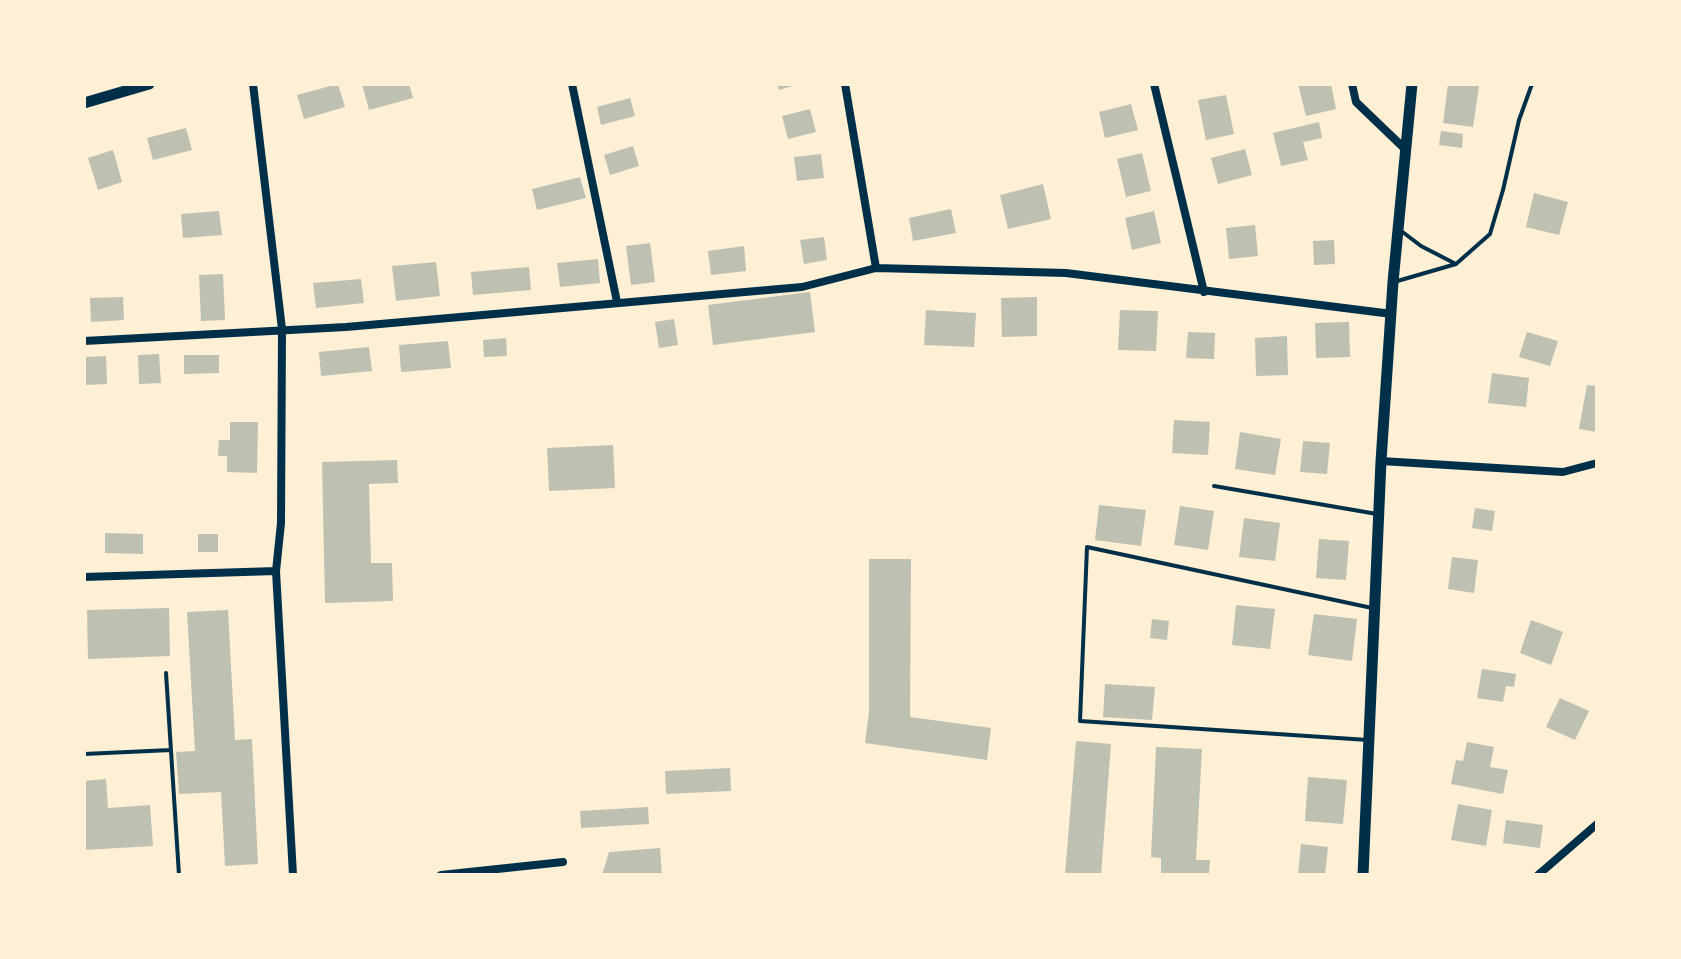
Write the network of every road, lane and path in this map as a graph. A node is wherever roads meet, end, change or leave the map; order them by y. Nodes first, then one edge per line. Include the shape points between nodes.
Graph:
1 (149, 84) edge
2 (253, 84) edge
3 (572, 84) edge
4 (845, 84) edge
5 (1154, 84) edge
6 (1352, 84) edge
7 (1412, 84) edge
8 (1532, 84) edge
9 (84, 103) edge
10 (1406, 150) junction
11 (1400, 230) junction
12 (1456, 264) junction
13 (876, 268) junction
14 (1393, 282) junction
15 (1204, 292) junction
16 (617, 302) junction
17 (1392, 314) junction
18 (282, 329) junction
19 (84, 341) edge
20 (1381, 461) junction
21 (1597, 463) edge
22 (1214, 486) dead end
23 (1380, 515) junction
24 (276, 571) junction
25 (84, 577) edge
26 (1374, 609) junction
27 (166, 673) dead end
28 (1369, 741) junction
29 (171, 750) junction
30 (84, 754) edge
31 (1597, 824) edge
32 (563, 862) dead end
33 (1541, 874) edge
34 (179, 875) edge
35 (293, 875) edge
36 (441, 875) edge
37 (1363, 875) edge

1 - 9 street
2 - 18 street
3 - 16 street
4 - 13 street
5 - 15 street
6 - 10 street via 1356,102
7 - 10 street
8 - 12 lane via 1490,234
10 - 11 street
11 - 12 lane
11 - 14 street
12 - 14 lane
13 - 15 street via 1066,273
13 - 16 street via 802,287
14 - 17 street
15 - 17 street
16 - 18 street
17 - 20 street
18 - 19 street
18 - 24 street
20 - 21 street via 1563,472
20 - 23 street
22 - 23 lane
23 - 26 street
24 - 25 street
24 - 35 street
26 - 28 street
26 - 28 lane via 1087,547 1080,721
27 - 29 lane
28 - 37 street
29 - 30 lane
29 - 34 lane
31 - 33 street
32 - 36 street

